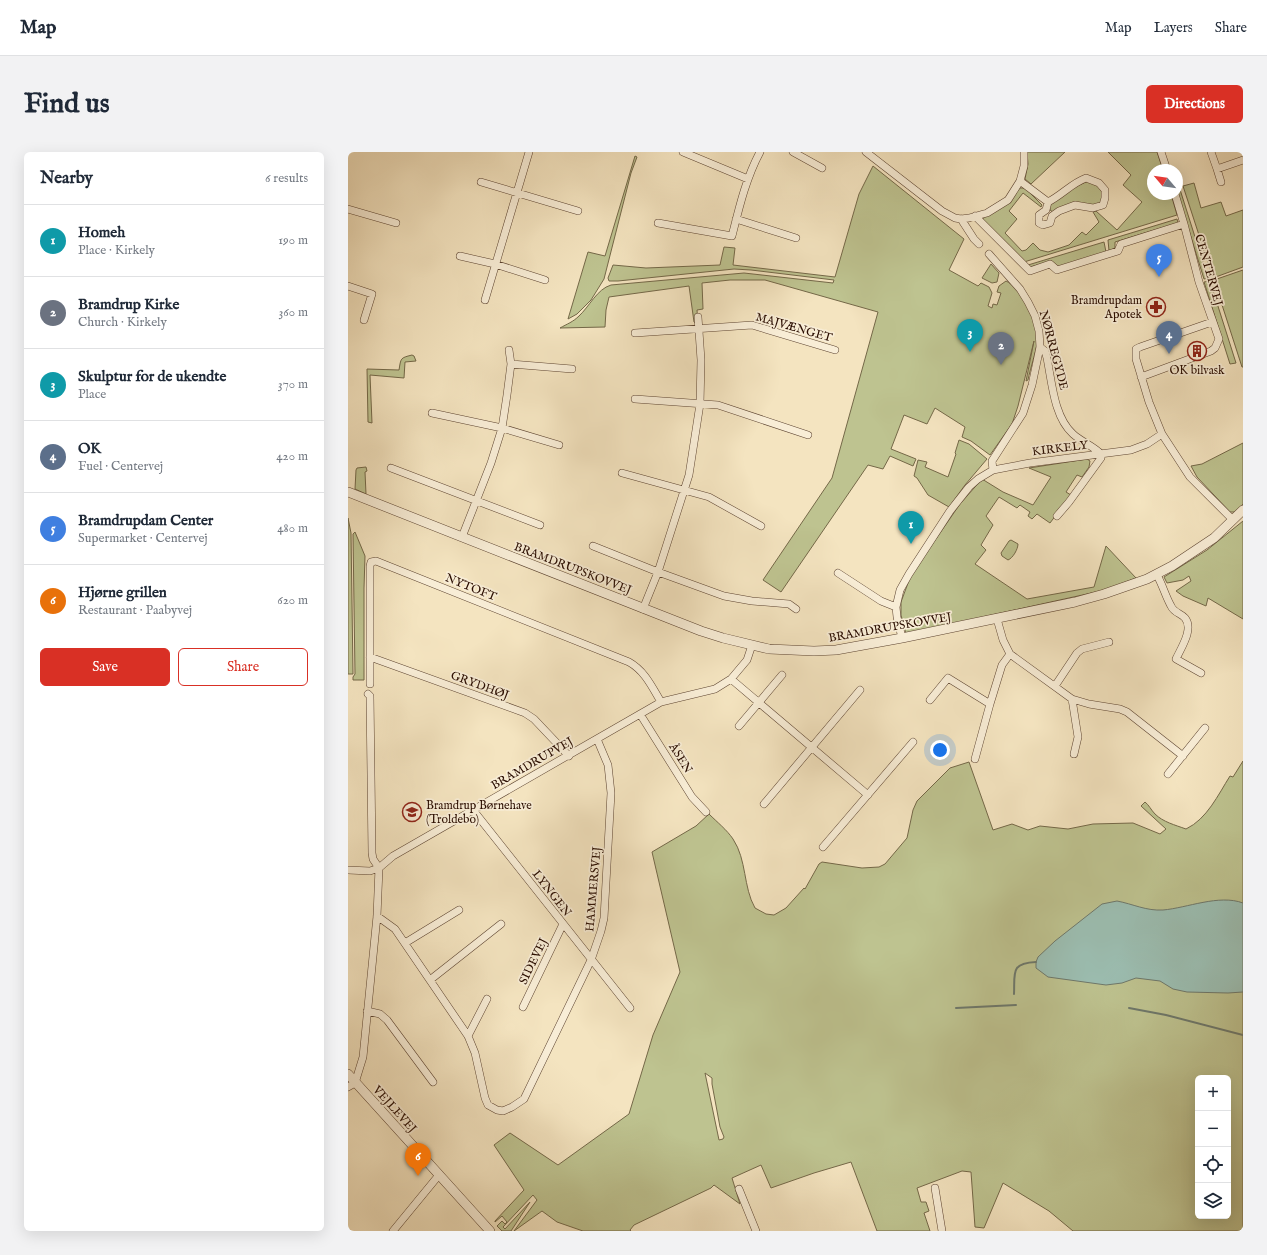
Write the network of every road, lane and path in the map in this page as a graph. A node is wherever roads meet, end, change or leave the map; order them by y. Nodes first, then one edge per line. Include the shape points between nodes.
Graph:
1 (529, 152) edge
2 (683, 152) edge
3 (760, 152) edge
4 (793, 152) edge
5 (866, 152) edge
6 (1024, 152) edge
7 (1161, 152) edge
8 (1212, 152) edge
9 (1243, 160) edge
10 (1165, 164) edge
11 (822, 168) dead end
12 (1218, 169) junction
13 (748, 179) junction
14 (1020, 181) junction
15 (481, 182) dead end
16 (1221, 182) dead end
17 (516, 192) junction
18 (1177, 200) edge
19 (1048, 202) junction
20 (348, 209) edge
21 (1046, 210) junction
22 (578, 211) dead end
23 (975, 216) junction
24 (1052, 216) junction
25 (736, 219) junction
26 (961, 219) junction
27 (396, 222) dead end
28 (658, 223) dead end
29 (1184, 224) junction
30 (796, 238) dead end
31 (979, 244) dead end
32 (989, 254) dead end
33 (460, 256) dead end
34 (495, 264) junction
35 (545, 280) dead end
36 (348, 286) edge
37 (485, 300) dead end
38 (698, 317) dead end
39 (364, 320) dead end
40 (1212, 322) junction
41 (700, 330) junction
42 (635, 333) dead end
43 (1040, 347) junction
44 (509, 350) dead end
45 (835, 350) dead end
46 (510, 364) junction
47 (572, 369) dead end
48 (1141, 377) junction
49 (635, 399) dead end
50 (700, 404) junction
51 (432, 413) dead end
52 (502, 428) junction
53 (1162, 434) junction
54 (808, 435) dead end
55 (559, 445) dead end
56 (1101, 454) junction
57 (391, 468) dead end
58 (994, 470) junction
59 (622, 473) dead end
60 (685, 490) junction
61 (348, 492) edge
62 (476, 501) junction
63 (1243, 510) edge
64 (1057, 516) dead end
65 (1233, 520) junction
66 (540, 525) dead end
67 (761, 526) dead end
68 (462, 537) junction
69 (593, 546) dead end
70 (658, 572) junction
71 (838, 573) dead end
72 (1157, 575) junction
73 (896, 607) junction
74 (643, 608) junction
75 (796, 609) dead end
76 (997, 619) junction
77 (902, 638) junction
78 (1109, 642) dead end
79 (752, 645) junction
80 (1010, 654) junction
81 (370, 657) junction
82 (1201, 673) dead end
83 (782, 675) dead end
84 (731, 679) junction
85 (370, 684) dead end
86 (1055, 686) junction
87 (860, 690) dead end
88 (368, 694) dead end
89 (1072, 699) junction
90 (930, 700) dead end
91 (661, 702) junction
92 (759, 702) junction
93 (990, 704) junction
94 (640, 714) junction
95 (739, 726) dead end
96 (1205, 728) dead end
97 (597, 739) junction
98 (913, 742) dead end
99 (812, 747) junction
100 (1074, 754) dead end
101 (569, 756) junction
102 (1182, 756) junction
103 (975, 759) dead end
104 (1168, 774) dead end
105 (868, 795) junction
106 (764, 804) dead end
107 (473, 810) junction
108 (706, 812) dead end
109 (823, 848) dead end
110 (379, 868) junction
111 (348, 870) edge
112 (459, 910) dead end
113 (377, 916) junction
114 (502, 924) dead end
115 (563, 924) junction
116 (405, 943) junction
117 (591, 960) junction
118 (430, 980) junction
119 (487, 998) dead end
120 (523, 1007) dead end
121 (630, 1008) dead end
122 (367, 1011) junction
123 (468, 1036) junction
124 (348, 1074) edge
125 (434, 1082) dead end
126 (351, 1085) edge
127 (439, 1175) junction
128 (935, 1188) dead end
129 (739, 1189) dead end
130 (393, 1231) edge
131 (490, 1231) edge
132 (756, 1231) edge
133 (942, 1231) edge

1 - 17 street
2 - 13 street
3 - 13 street
4 - 11 street
5 - 26 street via 942,211
6 - 14 street
7 - 10 street
8 - 12 street
9 - 12 street
12 - 16 street
13 - 25 street
14 - 19 street
14 - 23 street via 1008,200 987,213
15 - 17 street
17 - 22 street
17 - 34 street
18 - 29 street, CENTERVEJ
19 - 21 street
19 - 24 street via 1077,181 1086,178 1099,183 1105,190 1105,202 1098,207 1075,205
20 - 27 street
21 - 24 street
21 - 24 street via 1038,215 1039,223 1050,223
23 - 26 street
23 - 29 street, CENTERVEJ via 1030,271 1050,264 1057,270 1118,252 1121,244
25 - 28 street via 732,236
25 - 30 street
26 - 31 street
29 - 40 street, CENTERVEJ
32 - 43 street, NØRREGYDE via 1028,302 1037,323
33 - 34 street
34 - 35 street
34 - 37 street
36 - 39 street via 372,294
38 - 41 street
40 - 48 street, CENTERVEJ via 1218,339 1215,348
40 - 48 street, CENTERVEJ via 1136,349
41 - 42 street, MAJVÆNGET
41 - 45 street, MAJVÆNGET via 752,325
41 - 50 street
43 - 56 street, NØRREGYDE via 1045,351 1058,411 1063,422 1075,436
43 - 58 street via 1023,413 992,461
44 - 46 street
46 - 47 street
46 - 52 street
48 - 53 street, CENTERVEJ
49 - 50 street
50 - 54 street via 718,405
50 - 60 street
51 - 52 street
52 - 55 street
52 - 62 street via 492,464
53 - 56 street via 1131,450
53 - 65 street, CENTERVEJ via 1190,477
56 - 58 street, KIRKELY
56 - 64 street, KIRKELY via 1101,458
57 - 62 street
58 - 73 street, KIRKELY via 969,487 950,511 906,579 897,597
59 - 60 street
60 - 67 street via 709,497
60 - 70 street
61 - 68 street, BRAMDRUPSKOVVEJ
62 - 66 street
62 - 68 street
63 - 65 street, BRAMDRUPSKOVVEJ
65 - 72 street, BRAMDRUPSKOVVEJ via 1190,556
68 - 74 street, BRAMDRUPSKOVVEJ
69 - 70 street
70 - 74 street
70 - 75 street via 724,596 789,604
71 - 73 street via 881,601
72 - 76 street, BRAMDRUPSKOVVEJ via 1089,598
72 - 82 street via 1171,607 1185,618 1188,625 1176,659
73 - 77 street, KIRKELY
74 - 79 street, BRAMDRUPSKOVVEJ via 701,631
76 - 77 street, BRAMDRUPSKOVVEJ
76 - 80 street
77 - 79 street, BRAMDRUPSKOVVEJ via 826,651 791,651
78 - 86 street via 1082,649 1077,653
79 - 84 street, BRAMDRUPVEJ via 747,660
80 - 86 street
80 - 93 street via 1002,665
81 - 85 street, NYTOFT
81 - 91 street, NYTOFT via 370,566 371,562 376,561 629,662 643,673
81 - 101 street, GRYDHØJ via 524,713 534,719
83 - 92 street
84 - 91 street, BRAMDRUPVEJ via 714,689
84 - 92 street
86 - 89 street
87 - 99 street
88 - 110 street via 372,853 373,860
89 - 100 street via 1078,737
89 - 102 street via 1127,712
90 - 93 street via 948,678
91 - 94 street, BRAMDRUPVEJ
92 - 95 street
92 - 99 street
93 - 103 street
94 - 97 street, BRAMDRUPVEJ
94 - 108 street, ÅSEN via 692,797
96 - 102 street
97 - 101 street, BRAMDRUPVEJ
97 - 117 street, HAMMERSVEJ via 608,765 611,793 604,918
98 - 105 street
99 - 105 street
99 - 106 street
101 - 107 street, BRAMDRUPVEJ
102 - 104 street
105 - 109 street
107 - 110 street, BRAMDRUPVEJ via 393,856
107 - 115 street, LYNGEN
110 - 111 street via 370,871
110 - 113 street
112 - 116 street
113 - 116 street via 395,929
113 - 122 street
114 - 118 street
115 - 117 street, LYNGEN
115 - 120 street, SIDEVEJ
116 - 118 street
117 - 121 street, LYNGEN
117 - 123 street, HAMMERSVEJ via 524,1099 512,1107 503,1111 488,1105
118 - 123 street
119 - 123 street
122 - 125 street via 380,1014 387,1020
122 - 126 street via 363,1057
124 - 126 street, VEJLEVEJ
126 - 127 street, VEJLEVEJ
127 - 130 street
127 - 131 street, VEJLEVEJ
128 - 133 street
129 - 132 street

